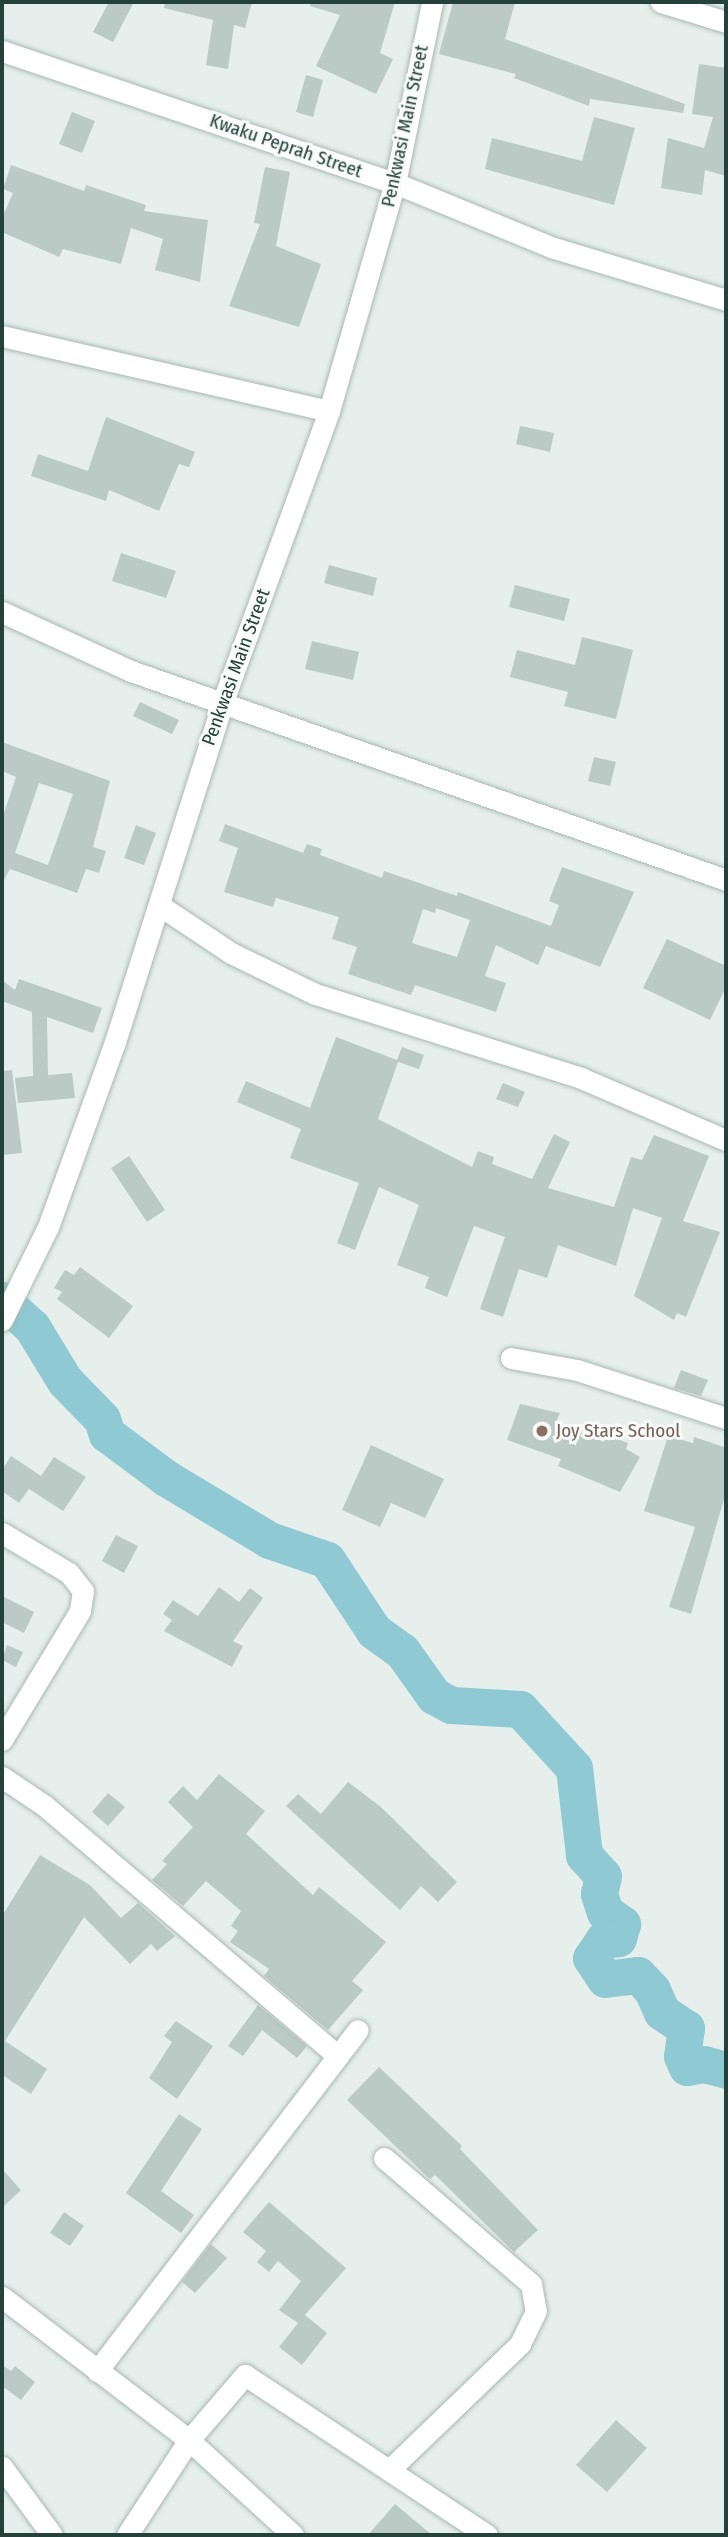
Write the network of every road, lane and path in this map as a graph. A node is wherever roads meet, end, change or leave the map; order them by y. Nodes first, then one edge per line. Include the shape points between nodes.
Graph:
1 (432, 2) edge
2 (661, 2) edge
3 (716, 14) edge
4 (2, 51) edge
5 (395, 183) junction
6 (726, 300) edge
7 (2, 336) edge
8 (329, 411) junction
9 (2, 612) edge
10 (223, 701) junction
11 (726, 880) edge
12 (159, 905) junction
13 (726, 1140) edge
14 (3, 1317) edge
15 (511, 1358) dead end
16 (726, 1418) edge
17 (2, 1533) edge
18 (2, 1740) edge
19 (2, 1777) edge
20 (358, 2030) dead end
21 (338, 2056) junction
22 (384, 2158) dead end
23 (2, 2297) edge
24 (97, 2371) junction
25 (189, 2440) junction
26 (2, 2467) edge
27 (389, 2470) junction
28 (52, 2535) edge
29 (127, 2535) edge
30 (293, 2535) edge
31 (487, 2535) edge

1 - 5 street, Penkwasi Main Street
2 - 3 street
4 - 5 street, Kwaku Peprah Street
5 - 6 street, Kwaku Peprah Street via 551,247
5 - 8 street, Penkwasi Main Street
7 - 8 street
8 - 10 street, Penkwasi Main Street
9 - 10 street via 131,671
10 - 11 street
10 - 12 street, Penkwasi Main Street
12 - 13 street via 231,953 315,994 581,1079
12 - 14 street, Penkwasi Main Street via 48,1227
15 - 16 street via 578,1370
17 - 18 street via 69,1573 83,1591 80,1611
19 - 21 street via 45,1806
20 - 21 street
21 - 24 street
22 - 27 street via 531,2284 536,2311 520,2344
23 - 24 street
24 - 25 street
25 - 27 street via 245,2375
25 - 29 street
25 - 30 street
26 - 28 street
27 - 31 street

